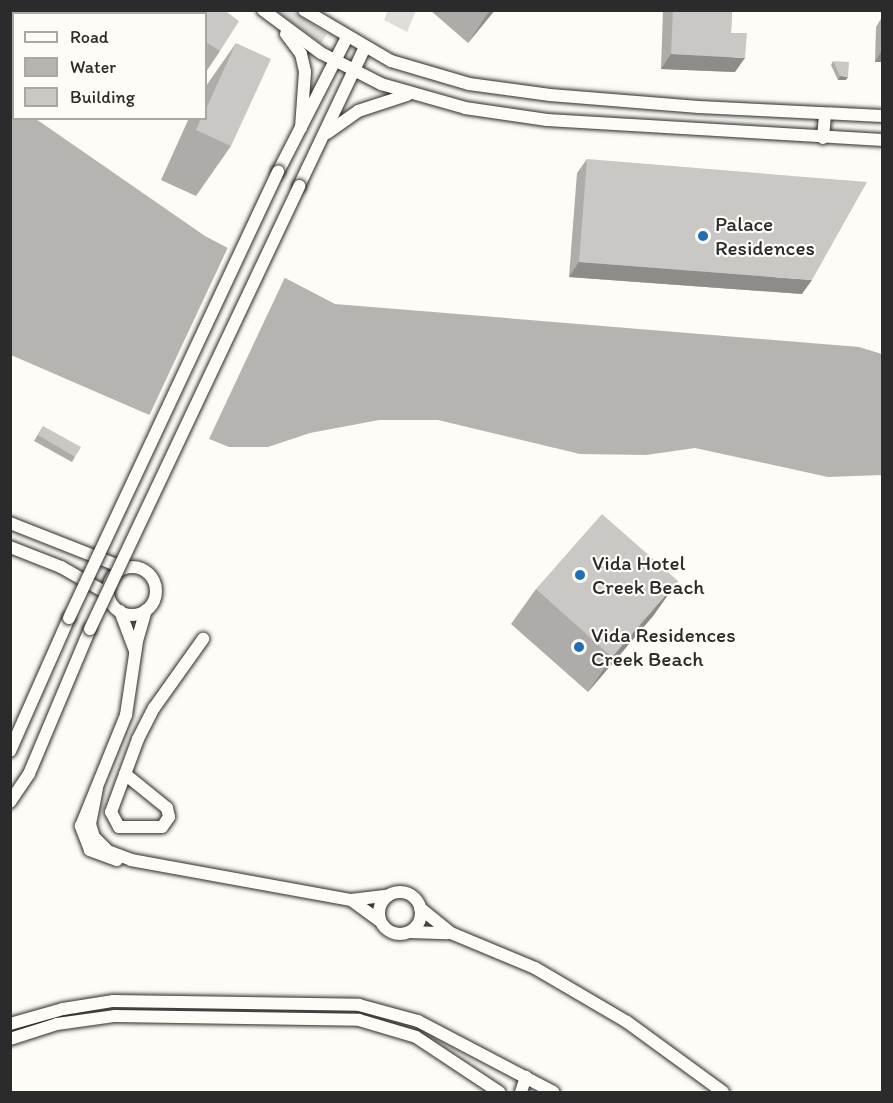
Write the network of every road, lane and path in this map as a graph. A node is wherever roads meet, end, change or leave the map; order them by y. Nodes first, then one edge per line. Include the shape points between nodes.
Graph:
1 (263, 10) edge
2 (304, 10) edge
3 (276, 21) junction
4 (346, 37) junction
5 (364, 47) junction
6 (336, 61) junction
7 (354, 70) junction
8 (415, 94) junction
9 (825, 114) junction
10 (882, 116) edge
11 (301, 128) junction
12 (322, 138) junction
13 (824, 138) junction
14 (882, 140) edge
15 (10, 523) edge
16 (10, 547) edge
17 (124, 568) junction
18 (108, 594) junction
19 (146, 610) junction
20 (120, 611) junction
21 (202, 639) dead end
22 (135, 652) junction
23 (125, 720) junction
24 (144, 727) junction
25 (10, 751) edge
26 (125, 774) junction
27 (10, 802) edge
28 (388, 895) junction
29 (351, 900) junction
30 (420, 908) junction
31 (380, 921) junction
32 (410, 932) junction
33 (451, 933) junction
34 (10, 1024) edge
35 (10, 1039) edge
36 (506, 1067) junction
37 (526, 1077) junction
38 (492, 1091) edge
39 (521, 1092) edge
40 (553, 1092) edge
41 (723, 1092) edge

1 - 3 street
2 - 4 street
3 - 6 street
3 - 11 street via 304,63
4 - 5 street
4 - 6 street
5 - 7 street
5 - 9 street via 408,68 489,87
6 - 7 street
6 - 11 street
7 - 8 street
7 - 12 street
8 - 12 street via 358,111
8 - 13 street via 517,116
9 - 10 street
9 - 13 street
11 - 25 street, bridge
12 - 27 street, bridge via 90,629 29,774
13 - 14 street
15 - 17 street
16 - 18 street via 66,569
17 - 18 street via 115,574
17 - 19 street via 138,567 152,578 156,592
18 - 20 street
19 - 20 street via 133,615
19 - 22 street
20 - 22 street
21 - 24 street via 171,679
22 - 23 street
23 - 24 street
23 - 29 street via 82,819 83,839 101,857
24 - 26 street
26 - 26 street via 112,808 113,821 124,828 162,827 169,817 167,808
28 - 29 street
28 - 30 street via 407,893
28 - 31 street via 378,909
29 - 31 street
30 - 32 street via 420,919
30 - 33 street
31 - 32 street via 393,934
32 - 33 street
33 - 41 street via 560,982 645,1035
34 - 36 street via 63,1009 123,1000 358,1005 418,1021
35 - 38 street via 57,1024 115,1016 359,1020 416,1037
36 - 37 street
36 - 38 street
37 - 39 street
37 - 40 street

